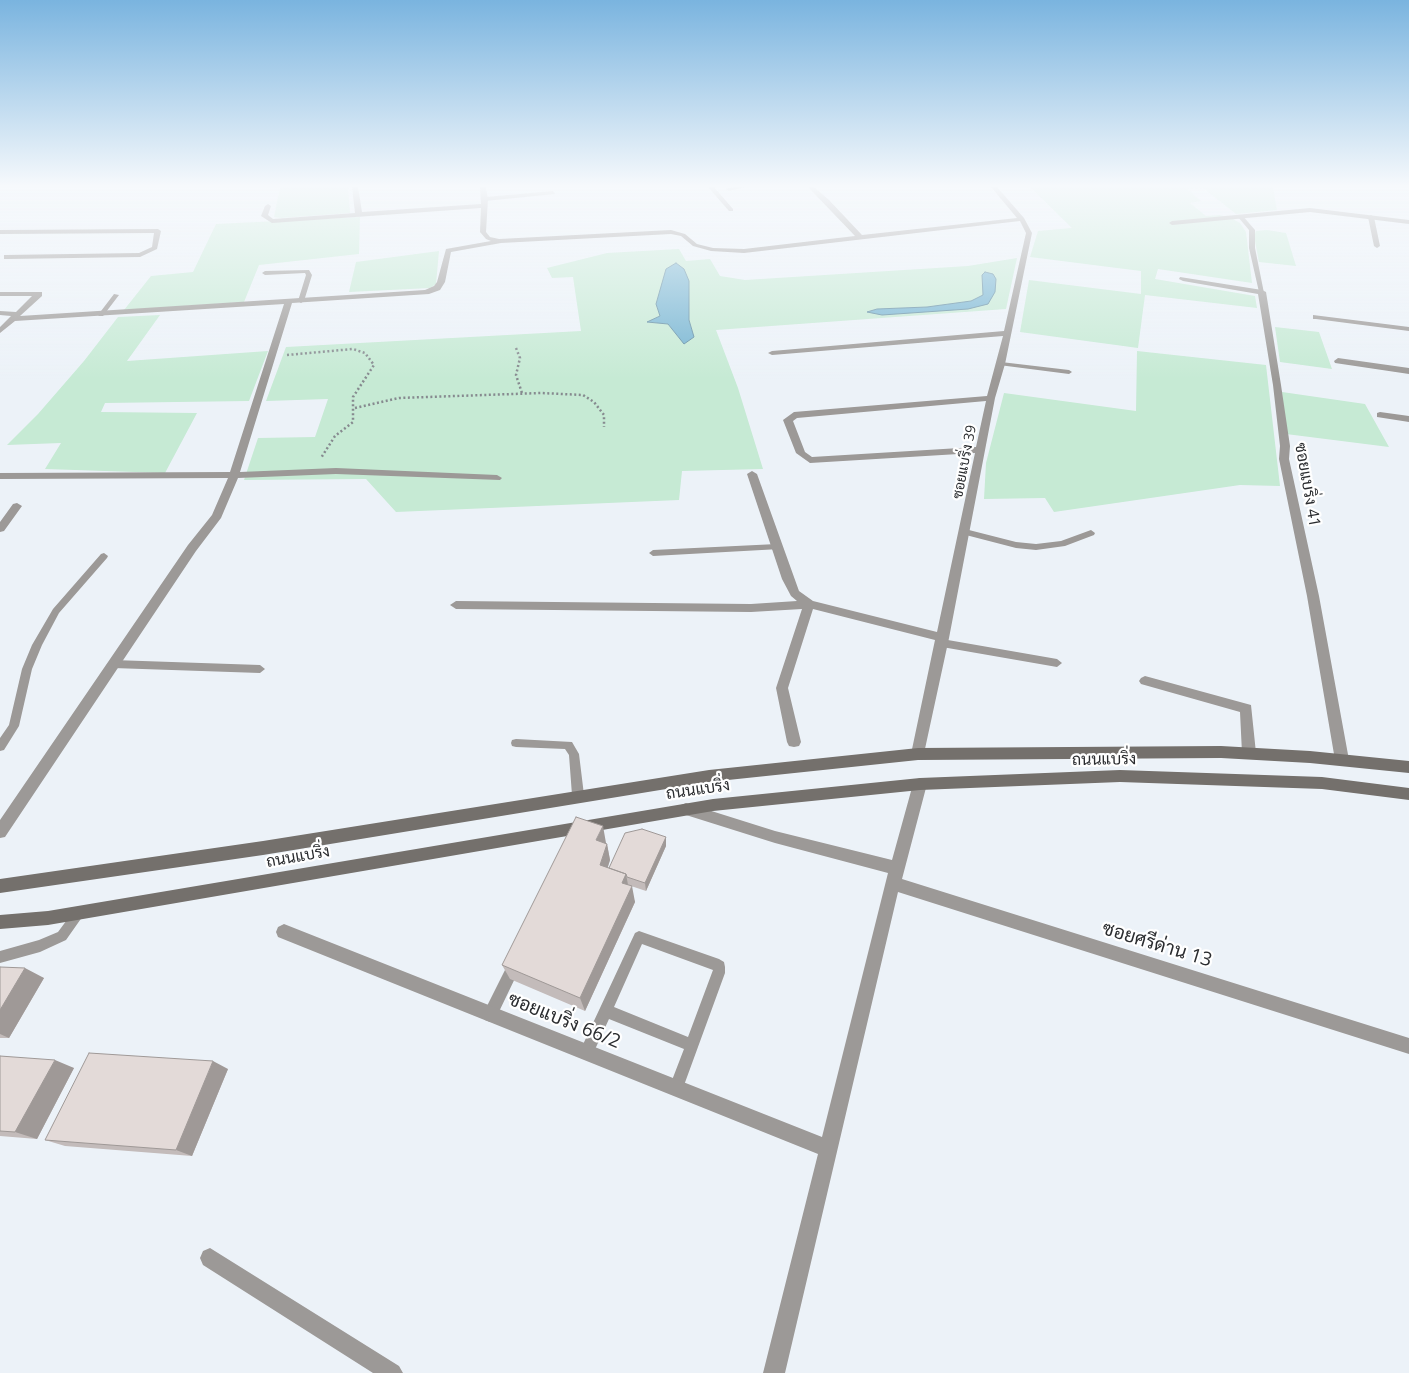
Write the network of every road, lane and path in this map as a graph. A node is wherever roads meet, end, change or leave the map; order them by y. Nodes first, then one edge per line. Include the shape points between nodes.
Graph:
1 (148, 251) edge
2 (448, 251) edge
3 (1025, 251) edge
4 (1253, 251) edge
5 (7, 257) dead end
6 (265, 273) dead end
7 (1183, 280) dead end
8 (1262, 292) junction
9 (0, 294) edge
10 (116, 295) dead end
11 (301, 301) junction
12 (288, 302) junction
13 (0, 313) edge
14 (101, 315) junction
15 (15, 316) junction
16 (1316, 317) dead end
17 (1409, 329) edge
18 (0, 331) edge
19 (1008, 333) junction
20 (516, 348) dead end
21 (772, 353) dead end
22 (271, 356) junction
23 (1338, 361) dead end
24 (1001, 364) junction
25 (1409, 371) edge
26 (1069, 372) dead end
27 (522, 394) junction
28 (991, 398) junction
29 (355, 408) junction
30 (1380, 415) dead end
31 (1409, 419) edge
32 (604, 427) dead end
33 (982, 450) junction
34 (313, 472) junction
35 (752, 474) dead end
36 (0, 476) edge
37 (234, 476) junction
38 (497, 478) dead end
39 (17, 506) dead end
40 (0, 529) edge
41 (965, 532) junction
42 (1091, 533) dead end
43 (777, 547) junction
44 (653, 553) dead end
45 (104, 556) dead end
46 (809, 604) junction
47 (456, 605) dead end
48 (943, 641) junction
49 (1056, 663) dead end
50 (113, 664) junction
51 (260, 668) dead end
52 (1145, 681) dead end
53 (794, 742) dead end
54 (516, 743) dead end
55 (0, 747) edge
56 (1249, 753) junction
57 (918, 754) junction
58 (1342, 760) junction
59 (1409, 767) edge
60 (920, 784) junction
61 (1409, 794) edge
62 (578, 795) junction
63 (686, 809) junction
64 (581, 826) junction
65 (0, 832) edge
66 (572, 844) edge
67 (895, 876) junction
68 (0, 886) edge
69 (79, 913) junction
70 (0, 922) edge
71 (284, 932) dead end
72 (521, 952) edge
73 (0, 957) edge
74 (606, 1011) junction
75 (490, 1014) junction
76 (692, 1045) junction
77 (1409, 1046) edge
78 (586, 1053) junction
79 (676, 1088) junction
80 (829, 1149) junction
81 (210, 1258) dead end
82 (392, 1373) edge
83 (774, 1373) edge

1 - 5 street via 140,255
2 - 11 street via 441,282 437,288 426,292
3 - 19 street, ซอยแบริ่ง 39
4 - 8 lane
6 - 11 lane via 307,271 309,275
7 - 8 street
8 - 58 street, ซอยแบริ่ง 41 via 1284,459 1313,596
9 - 15 street via 39,294
10 - 14 lane
11 - 12 street
12 - 14 street
12 - 22 street
13 - 15 street
14 - 15 street
15 - 18 street
16 - 17 street
19 - 21 street
19 - 24 street, ซอยแบริ่ง 39
20 - 27 path via 520,358 516,375
22 - 29 path via 353,349 365,353 374,366 354,397
22 - 37 street
23 - 25 street
24 - 26 lane
24 - 28 street, ซอยแบริ่ง 39
27 - 29 path via 399,398
27 - 32 path via 583,395 594,402 604,415
28 - 33 street, ซอยแบริ่ง 39
28 - 33 street via 794,415 788,420 801,454 810,460
29 - 34 path via 353,422 335,436
30 - 31 street
33 - 41 street, ซอยแบริ่ง 39
34 - 37 street
34 - 38 street
35 - 43 street
36 - 37 street
37 - 50 street via 216,516
39 - 40 street
41 - 42 lane via 1036,547 1062,544
41 - 48 street, ซอยแบริ่ง 39
43 - 44 lane
43 - 46 street via 795,593
45 - 55 lane via 56,610 27,669 14,726
46 - 47 street via 751,608
46 - 48 street
46 - 53 street via 782,688
48 - 49 lane
48 - 57 street, ซอยแบริ่ง 39
50 - 51 lane
50 - 65 street
52 - 56 street via 1246,709
54 - 62 lane via 568,745 574,754
56 - 57 main road, ถนนแบริ่ง
56 - 58 main road, ถนนแบริ่ง
57 - 62 main road, ถนนแบริ่ง via 708,776
58 - 59 main road, ถนนแบริ่ง
60 - 61 main road, ถนนแบริ่ง via 1120,776 1322,783
60 - 63 main road, ถนนแบริ่ง
60 - 67 street
62 - 68 main road, ถนนแบริ่ง via 272,846
63 - 64 main road, ถนนแบริ่ง
63 - 67 street, ซอยศรีด่าน 13
64 - 66 lane
64 - 69 main road, ถนนแบริ่ง
67 - 77 street, ซอยศรีด่าน 13
67 - 80 street
69 - 70 main road, ถนนแบริ่ง
69 - 73 lane via 62,936
71 - 75 street, ซอยแบริ่ง 66/2
72 - 75 lane
74 - 76 lane
74 - 76 lane via 639,937 714,963 719,973
74 - 78 lane
75 - 78 street, ซอยแบริ่ง 66/2
76 - 79 lane
78 - 79 street, ซอยแบริ่ง 66/2
79 - 80 street, ซอยแบริ่ง 66/2
80 - 83 street
81 - 82 street

